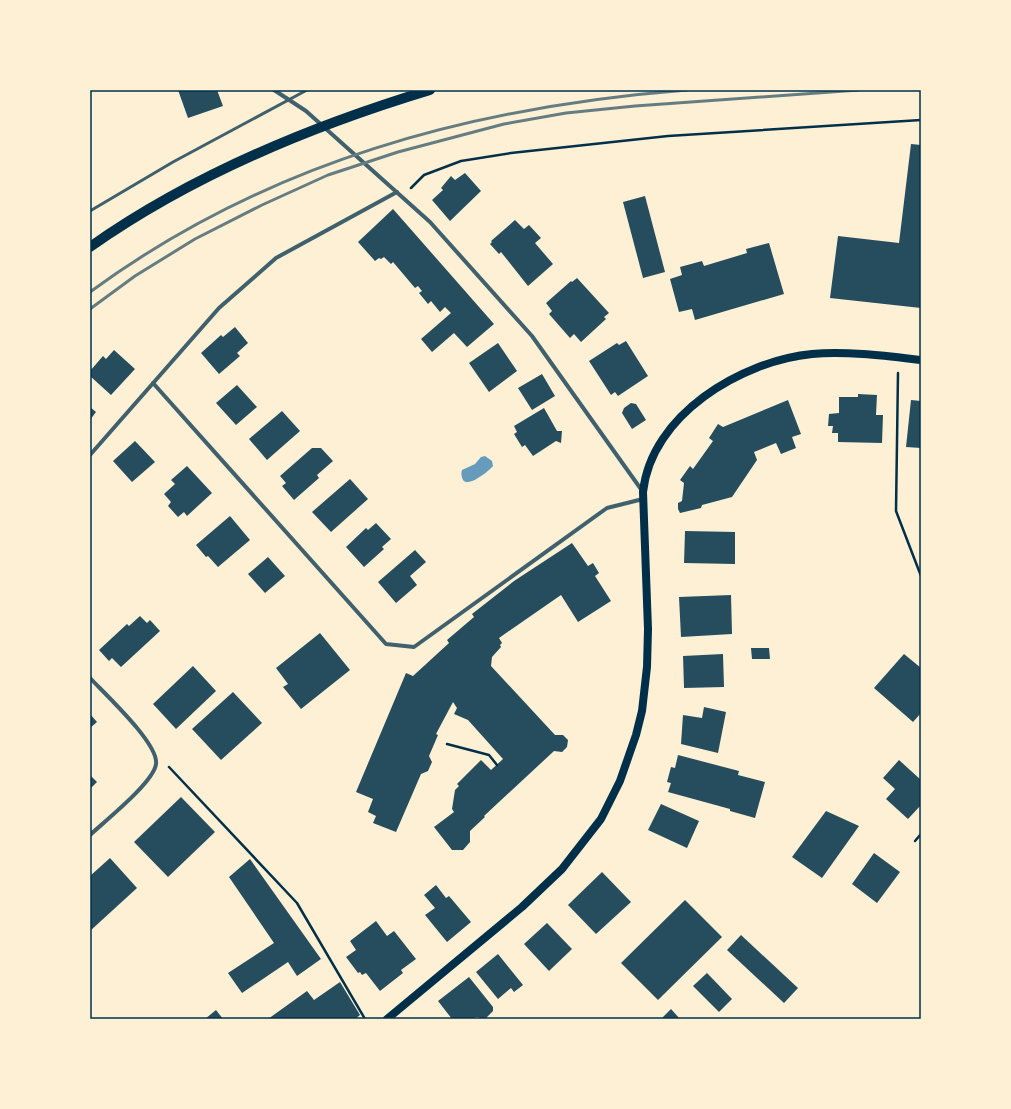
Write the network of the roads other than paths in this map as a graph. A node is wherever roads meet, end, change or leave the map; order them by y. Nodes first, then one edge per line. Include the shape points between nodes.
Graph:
1 (274, 90) edge
2 (307, 90) edge
3 (430, 90) edge
4 (289, 100) junction
5 (397, 192) junction
6 (90, 211) edge
7 (90, 247) edge
8 (921, 360) edge
9 (153, 383) junction
10 (90, 455) edge
11 (643, 495) junction
12 (90, 678) edge
13 (90, 835) edge
14 (387, 1019) edge

1 - 4 street
2 - 4 lane
3 - 7 main road via 382,105 255,154 197,182
4 - 5 street via 306,111
4 - 6 lane via 173,162
5 - 9 street via 276,258 220,308
5 - 11 street via 430,222 532,336
8 - 11 main road via 833,353 812,354 774,361 746,372 705,396 669,430 647,466
9 - 10 street
9 - 11 street via 386,644 414,647 607,508
11 - 14 main road via 647,667 642,711 620,781 601,819 562,869 522,906
12 - 13 street via 144,735 155,752 156,764 149,779

